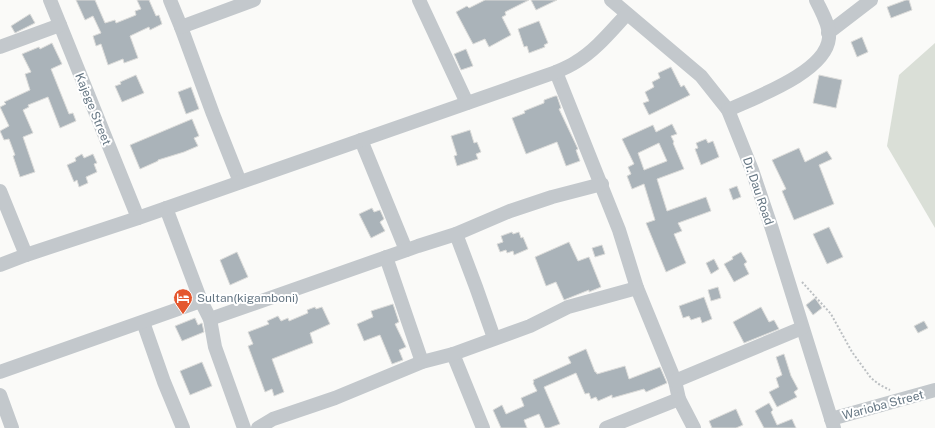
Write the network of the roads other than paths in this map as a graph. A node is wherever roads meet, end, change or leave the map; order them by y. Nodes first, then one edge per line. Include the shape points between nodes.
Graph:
1 (50, 0) edge
2 (170, 0) edge
3 (254, 0) edge
4 (419, 0) edge
5 (610, 0) edge
6 (816, 0) edge
7 (871, 0) edge
8 (627, 14) junction
9 (60, 25) junction
10 (181, 27) junction
11 (828, 33) junction
12 (0, 47) edge
13 (556, 72) junction
14 (467, 103) junction
15 (728, 110) junction
16 (361, 140) junction
17 (240, 182) junction
18 (602, 184) junction
19 (0, 191) edge
20 (166, 208) junction
21 (138, 218) junction
22 (456, 234) junction
23 (406, 250) junction
24 (26, 255) junction
25 (386, 258) junction
26 (0, 265) edge
27 (637, 288) junction
28 (201, 301) junction
29 (210, 319) junction
30 (143, 322) junction
31 (802, 328) junction
32 (494, 338) junction
33 (453, 354) junction
34 (422, 362) junction
35 (0, 372) edge
36 (675, 381) junction
37 (935, 390) edge
38 (0, 395) edge
39 (679, 399) junction
40 (832, 423) edge
41 (12, 428) edge
42 (183, 428) edge
43 (244, 428) edge
44 (258, 428) edge
45 (483, 428) edge
46 (606, 428) edge
47 (694, 428) edge

1 - 9 street, Kajege Street
2 - 10 street
3 - 10 street
4 - 14 street
5 - 8 street, Dr. Dau Road
6 - 11 street via 828,27
7 - 11 street
8 - 13 street via 590,52
8 - 15 street, Dr. Dau Road via 701,76
9 - 12 street
9 - 21 street, Kajege Street
10 - 17 street
11 - 15 street via 825,51 801,74
13 - 14 street
13 - 18 street
14 - 16 street
15 - 31 street, Dr. Dau Road via 757,184
16 - 17 street
16 - 23 street
17 - 20 street
18 - 22 street via 552,197
18 - 27 street
19 - 24 street
20 - 21 street
20 - 28 street
21 - 24 street
22 - 23 street
22 - 32 street
23 - 25 street
24 - 26 street
25 - 29 street
25 - 34 street
27 - 32 street via 568,307 530,326
27 - 36 street
28 - 29 street
28 - 30 street
29 - 43 street via 215,347
30 - 35 street
30 - 42 street
31 - 36 street
31 - 40 street, Dr. Dau Road
32 - 33 street
33 - 34 street
33 - 45 street
34 - 44 street via 335,398 273,419
36 - 39 street
37 - 40 street, Warioba Street
38 - 41 street
39 - 46 street
39 - 47 street

